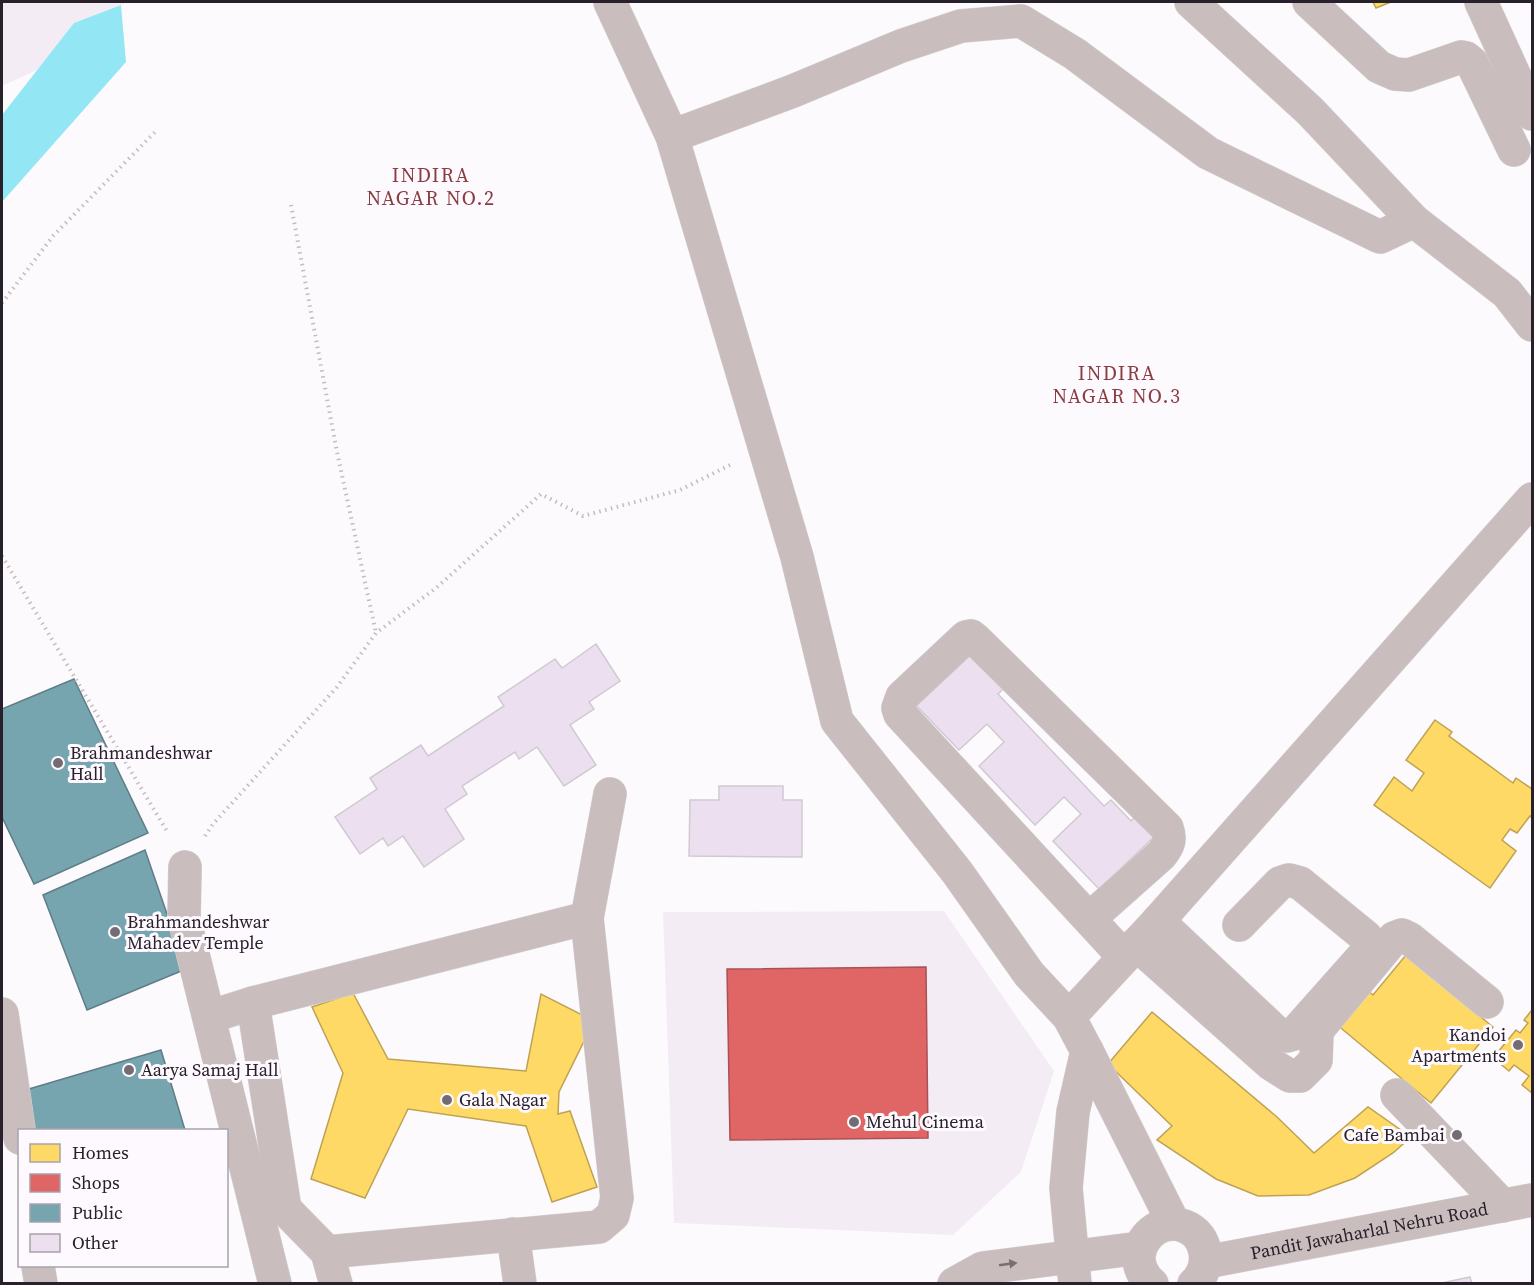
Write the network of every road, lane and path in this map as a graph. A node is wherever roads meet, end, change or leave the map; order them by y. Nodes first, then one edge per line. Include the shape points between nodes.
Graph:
1 (610, 2) edge
2 (1191, 2) edge
3 (1309, 2) edge
4 (1481, 2) edge
5 (1528, 104) edge
6 (1494, 108) junction
7 (157, 130) dead end
8 (672, 136) junction
9 (1514, 150) dead end
10 (291, 205) dead end
11 (1414, 221) junction
12 (2, 303) edge
13 (1533, 325) edge
14 (766, 448) junction
15 (1533, 499) edge
16 (2, 556) edge
17 (376, 633) junction
18 (610, 794) dead end
19 (186, 865) junction
20 (587, 918) junction
21 (1089, 919) junction
22 (1158, 921) junction
23 (1239, 925) dead end
24 (1130, 951) junction
25 (1487, 1002) dead end
26 (253, 1004) junction
27 (2, 1014) edge
28 (209, 1017) junction
29 (1068, 1017) junction
30 (1087, 1051) junction
31 (1397, 1095) dead end
32 (19, 1129) edge
33 (1518, 1203) edge
34 (1174, 1224) junction
35 (513, 1234) junction
36 (1140, 1248) junction
37 (327, 1252) junction
38 (38, 1267) edge
39 (1073, 1270) edge
40 (1202, 1275) edge
41 (1140, 1282) edge
42 (41, 1284) edge
43 (276, 1284) edge
44 (336, 1284) edge
45 (520, 1284) edge
46 (954, 1284) edge

1 - 8 street
2 - 11 street via 1310,111
3 - 6 street via 1379,67 1395,74 1409,75 1466,58
4 - 5 street
5 - 6 street
6 - 9 street
7 - 12 path via 53,236
8 - 11 street via 901,45 961,26 1021,21 1075,54 1208,153 1380,237
8 - 14 street
10 - 17 path
11 - 13 street via 1507,293
14 - 17 path via 680,490 582,516 541,494 436,588
14 - 29 street via 837,721 957,872 1029,974
15 - 22 street
16 - 19 path
17 - 19 path via 338,687 213,824
18 - 20 street
19 - 28 street via 184,918
20 - 26 street
20 - 35 street via 617,1198 613,1215 599,1227
21 - 21 street via 900,714 902,697 966,637 976,640 1167,828 1170,837 1161,855
21 - 24 street
22 - 23 street via 1278,1034 1287,1036 1294,1034 1370,944 1300,883 1289,880 1280,883
22 - 24 street
24 - 25 street via 1290,1076 1300,1076 1316,1060 1320,1027 1394,938 1402,935 1410,939
24 - 29 street
26 - 28 street
26 - 37 street via 285,1209
27 - 32 street
28 - 43 street
29 - 30 street
30 - 34 street
30 - 39 street via 1073,1112 1066,1188
31 - 33 street
33 - 40 street, Pandit Jawaharlal Nehru Road
34 - 36 street via 1152,1231
34 - 40 street via 1185,1226 1202,1240
35 - 37 street
35 - 45 street
36 - 39 street
36 - 41 street
37 - 44 street
38 - 42 street
46 -> 39 street via 983,1268

